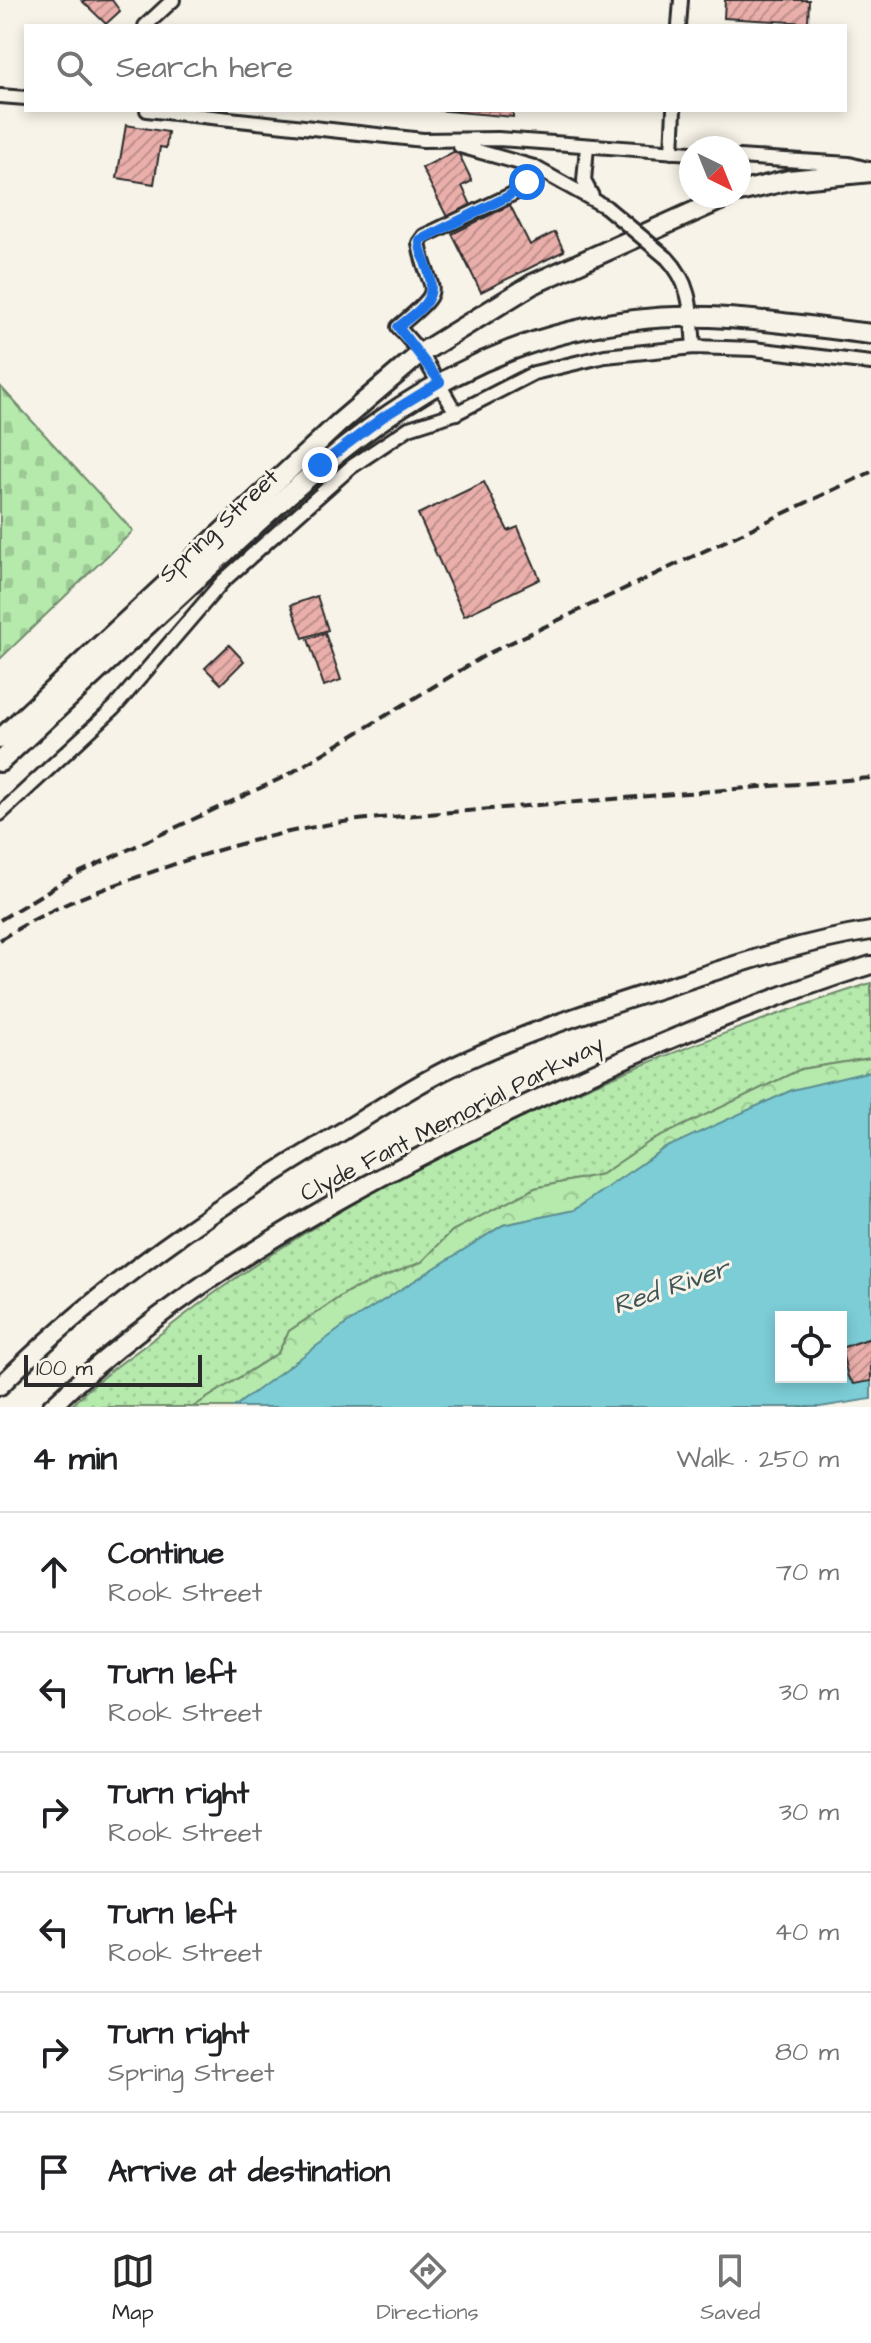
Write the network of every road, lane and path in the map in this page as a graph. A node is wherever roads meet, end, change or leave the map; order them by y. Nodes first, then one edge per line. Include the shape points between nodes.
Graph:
1 (173, 0) edge
2 (681, 0) edge
3 (147, 24) edge
4 (679, 24) edge
5 (0, 96) edge
6 (24, 98) edge
7 (165, 112) edge
8 (674, 112) edge
9 (423, 140) junction
10 (587, 146) junction
11 (672, 152) junction
12 (679, 152) edge
13 (751, 158) edge
14 (534, 167) junction
15 (871, 171) edge
16 (751, 189) edge
17 (594, 198) junction
18 (702, 208) edge
19 (692, 318) junction
20 (871, 334) edge
21 (694, 347) junction
22 (421, 353) junction
23 (871, 363) edge
24 (440, 382) junction
25 (456, 413) junction
26 (0, 739) edge
27 (0, 762) edge
28 (0, 814) edge
29 (871, 931) edge
30 (871, 965) edge
31 (0, 1386) edge
32 (51, 1407) edge

1 - 3 street
2 - 4 street
5 - 6 street
7 - 9 street
8 - 11 street
9 - 10 street
9 - 14 street via 481,149
10 - 11 street
10 - 17 street via 584,181
11 - 12 street
13 - 15 street via 849,164
14 - 17 street
14 - 22 street via 517,192 420,240 432,294 398,327
15 - 16 main road
17 - 19 street, bridge via 667,258 685,281
18 - 22 main road, Spring Street via 533,284
19 - 20 main road, Spring Street
19 - 21 street
19 - 24 main road, Spring Street via 639,319 565,333
21 - 23 street
21 - 25 street via 605,356 534,373
22 - 24 street
22 - 26 main road, Spring Street
24 - 25 street
24 - 27 main road, Spring Street via 320,465
25 - 28 street via 409,428 351,467 223,581 145,675
29 - 31 main road, Clyde Fant Memorial Parkway via 803,945 653,991 502,1045 432,1077 175,1240 72,1319
30 - 32 main road, Clyde Fant Memorial Parkway via 624,1059 448,1141 337,1200 161,1315

